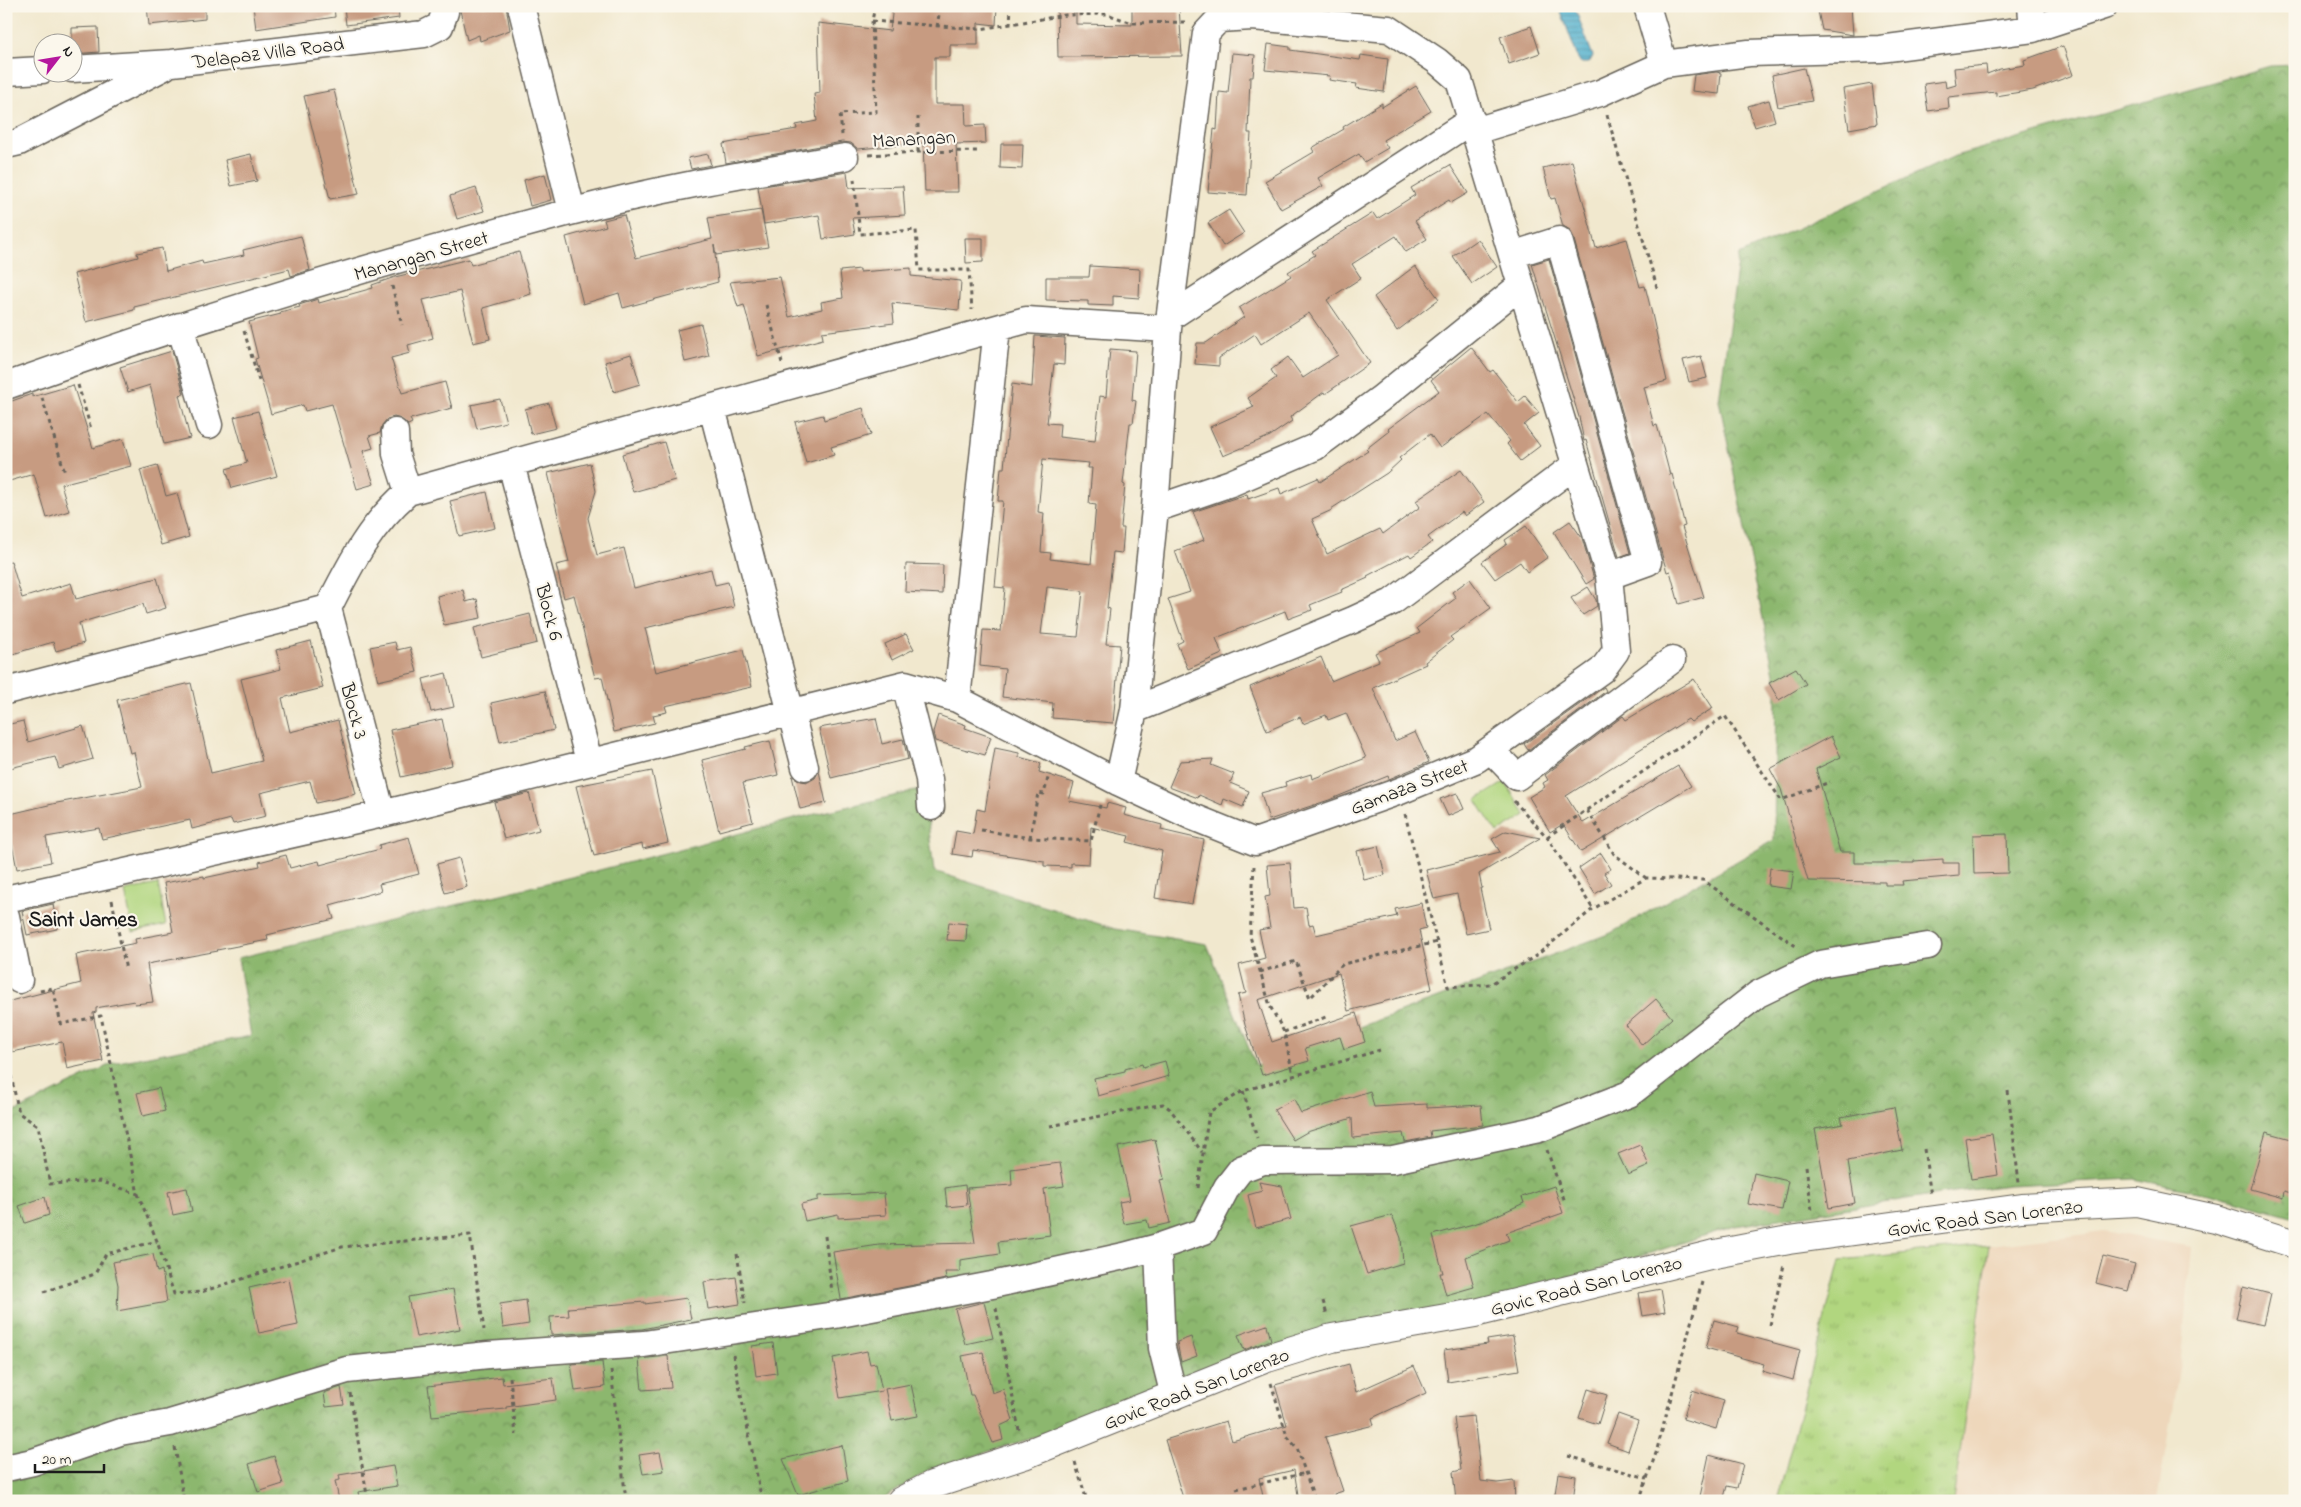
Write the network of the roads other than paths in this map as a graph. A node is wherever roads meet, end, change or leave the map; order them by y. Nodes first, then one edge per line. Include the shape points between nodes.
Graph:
1 (444, 6) edge
2 (521, 6) edge
3 (1646, 6) edge
4 (2104, 6) edge
5 (2032, 18) edge
6 (172, 63) junction
7 (1664, 64) junction
8 (82, 68) edge
9 (32, 71) edge
10 (6, 72) edge
11 (1474, 126) junction
12 (6, 144) edge
13 (848, 157) road end
14 (572, 212) junction
15 (1512, 254) junction
16 (1521, 286) junction
17 (1169, 323) junction
18 (180, 326) junction
19 (986, 331) junction
20 (6, 386) edge
21 (712, 408) junction
22 (209, 425) dead end
23 (395, 432) dead end
24 (511, 464) junction
25 (1575, 465) junction
26 (408, 492) junction
27 (1155, 509) junction
28 (1609, 576) junction
29 (328, 608) junction
30 (1672, 660) dead end
31 (1604, 666) junction
32 (905, 684) junction
33 (6, 691) edge
34 (1628, 695) junction
35 (957, 699) junction
36 (1134, 710) junction
37 (789, 713) junction
38 (1491, 750) junction
39 (589, 761) junction
40 (805, 767) dead end
41 (1112, 779) junction
42 (931, 807) dead end
43 (382, 814) junction
44 (6, 899) edge
45 (6, 916) edge
46 (1928, 946) dead end
47 (19, 980) road end
48 (2295, 1244) edge
49 (1158, 1247) junction
50 (1174, 1396) junction
51 (6, 1468) edge
52 (900, 1501) edge

1 - 6 street, Delapaz Villa Road via 440,26 424,34
2 - 14 street
3 - 7 street
4 - 5 street
5 - 7 street via 1880,49 1749,53
6 - 8 street, Delapaz Villa Road
6 - 12 street via 19,142
7 - 11 street via 1600,93
9 - 10 street
11 - 15 street, Gamaza Street
11 - 17 street
11 - 17 street, Gamaza Street via 1459,80 1437,61 1389,30 1252,17 1219,19 1206,33
13 - 14 street, Manangan Street via 739,175
14 - 18 street, Manangan Street
15 - 16 street, Gamaza Street
15 - 28 street via 1559,240 1648,562
16 - 25 street, Gamaza Street
16 - 27 street via 1315,447
17 - 19 street via 1026,320
17 - 27 street, Gamaza Street
18 - 20 street, Manangan Street
18 - 22 street
19 - 21 street
19 - 35 street
21 - 24 street
21 - 37 street
23 - 26 street via 396,454
24 - 26 street
24 - 39 street, Block 6
25 - 28 street, Gamaza Street
25 - 36 street via 1392,602
26 - 29 street via 388,510 357,552
27 - 36 street, Gamaza Street
28 - 31 street, Gamaza Street via 1616,651
29 - 33 street
29 - 43 street, Block 3
30 - 34 street
31 - 34 street
31 - 38 street, Gamaza Street
32 - 35 street
32 - 37 street
32 - 42 street via 929,780
34 - 38 street via 1517,776
35 - 41 street
36 - 41 street, Gamaza Street
37 - 39 street
37 - 40 street
38 - 41 street, Gamaza Street via 1400,791 1256,842
39 - 43 street
43 - 44 street
45 - 47 street
46 - 49 street via 1820,964 1758,994 1629,1094 1539,1129 1393,1160 1263,1161 1241,1169 1227,1187 1204,1231
48 - 50 main road, Govic Road San Lorenzo via 2216,1219 2137,1202 2022,1208 1789,1240 1710,1255 1475,1313 1332,1338 1264,1359
49 - 50 street via 1162,1348
49 - 51 street via 992,1285 835,1315 644,1344 498,1354 347,1370 170,1422 120,1432
50 - 52 main road, Govic Road San Lorenzo via 1024,1455 932,1485

